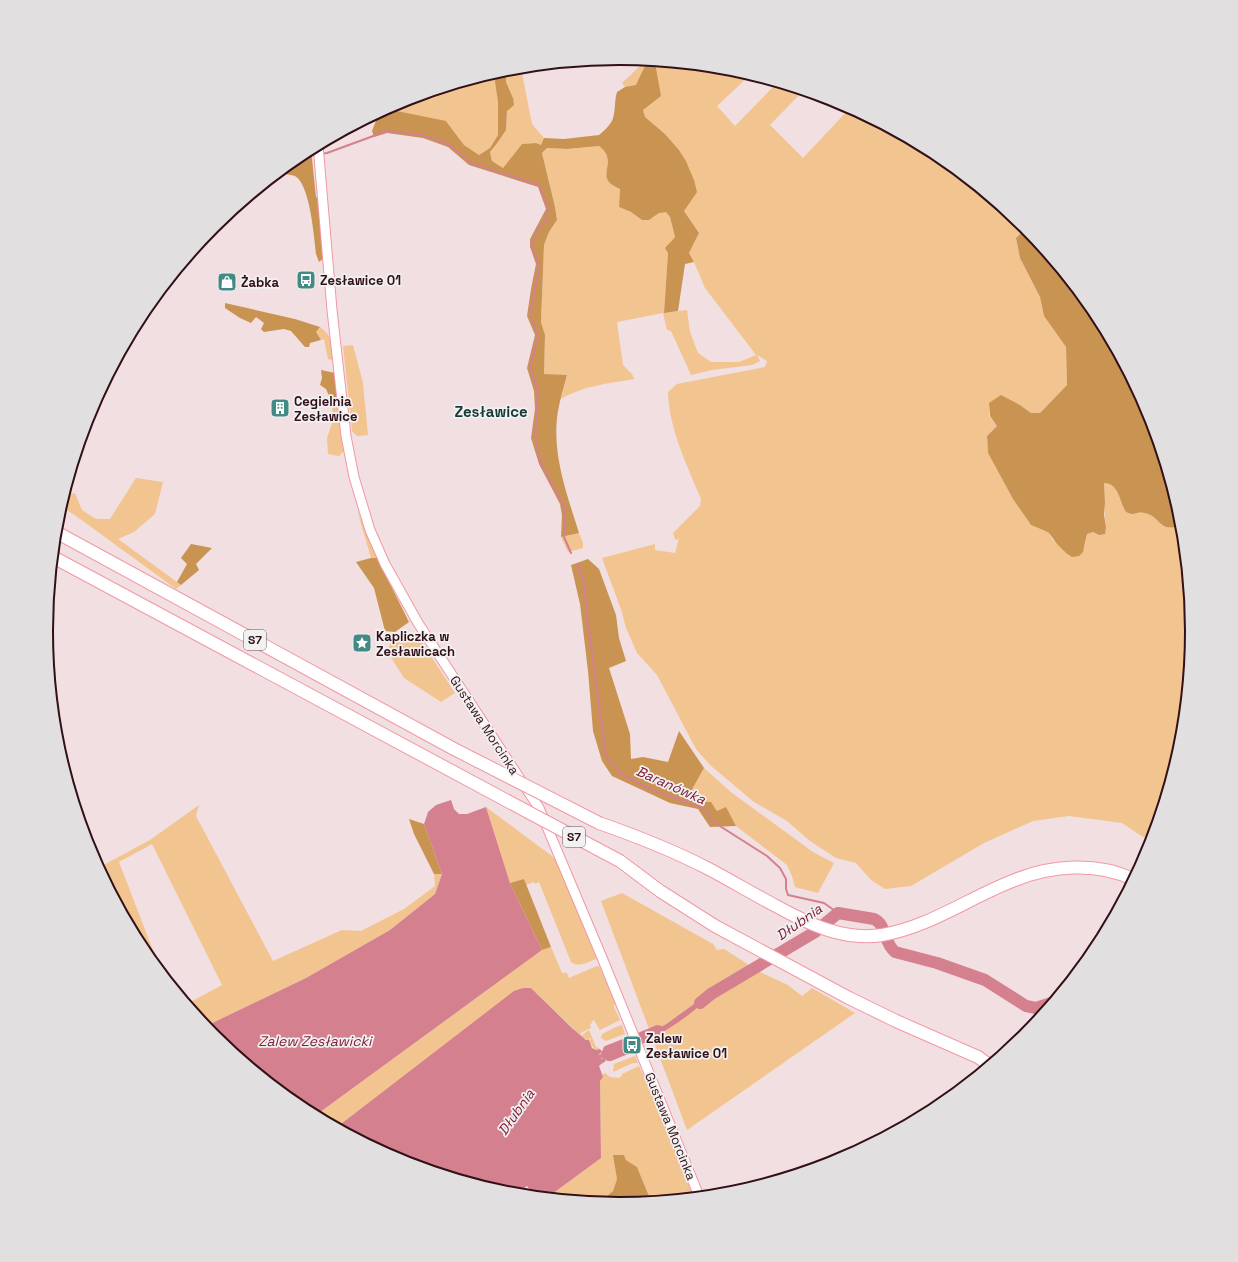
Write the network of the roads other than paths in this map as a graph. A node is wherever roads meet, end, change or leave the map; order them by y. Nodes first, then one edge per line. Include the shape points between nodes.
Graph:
1 (318, 152) edge
2 (62, 535) edge
3 (58, 560) edge
4 (1129, 877) edge
5 (985, 1062) edge
6 (697, 1191) edge

1 - 6 street, Gustawa Morcinka via 346,436 354,477 370,530 385,564 418,623 539,808
2 - 4 highway, S7, bridge via 454,749 599,823 654,843 707,868 813,925 845,935 882,935 922,924 1015,880 1049,871 1094,868
3 - 5 highway, S7, bridge via 620,861 660,891 715,926 856,1001

